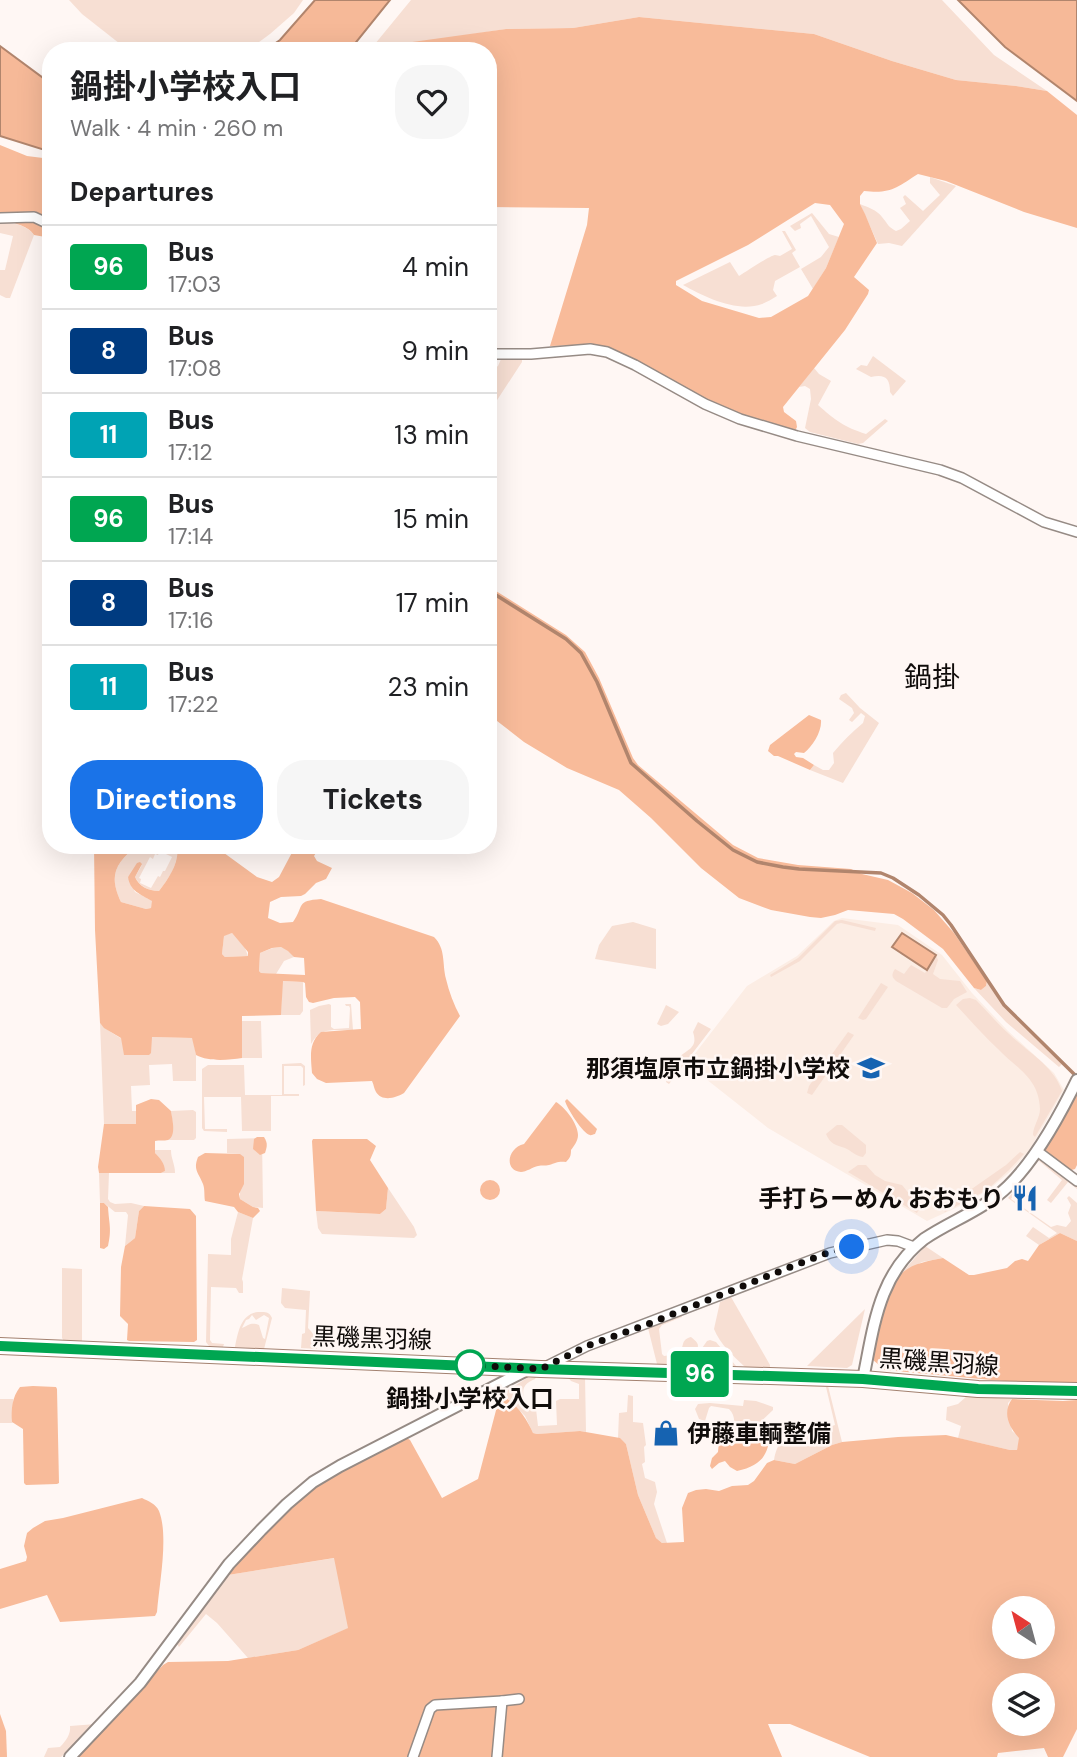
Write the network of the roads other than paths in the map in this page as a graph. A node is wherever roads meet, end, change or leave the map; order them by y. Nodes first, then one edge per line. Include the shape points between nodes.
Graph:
1 (0, 218) edge
2 (42, 221) edge
3 (497, 354) edge
4 (1077, 532) edge
5 (1077, 1080) edge
6 (1037, 1151) junction
7 (1077, 1181) edge
8 (914, 1247) junction
9 (0, 1346) edge
10 (535, 1369) junction
11 (863, 1379) junction
12 (1077, 1391) edge
13 (519, 1699) dead end
14 (502, 1701) junction
15 (70, 1757) edge
16 (413, 1757) edge
17 (497, 1757) edge

1 - 2 street
3 - 4 street via 607,352 740,419 940,470 1044,522
5 - 6 street
6 - 7 street
6 - 8 street via 994,1198
8 - 10 street via 887,1240 830,1252
8 - 11 street via 878,1306
9 - 10 main road, 黒磯黒羽線
10 - 11 main road, 黒磯黒羽線
10 - 15 street via 313,1482 229,1564 140,1684
11 - 12 main road, 黒磯黒羽線 via 978,1389
13 - 14 street
14 - 16 street via 435,1705
14 - 17 street

